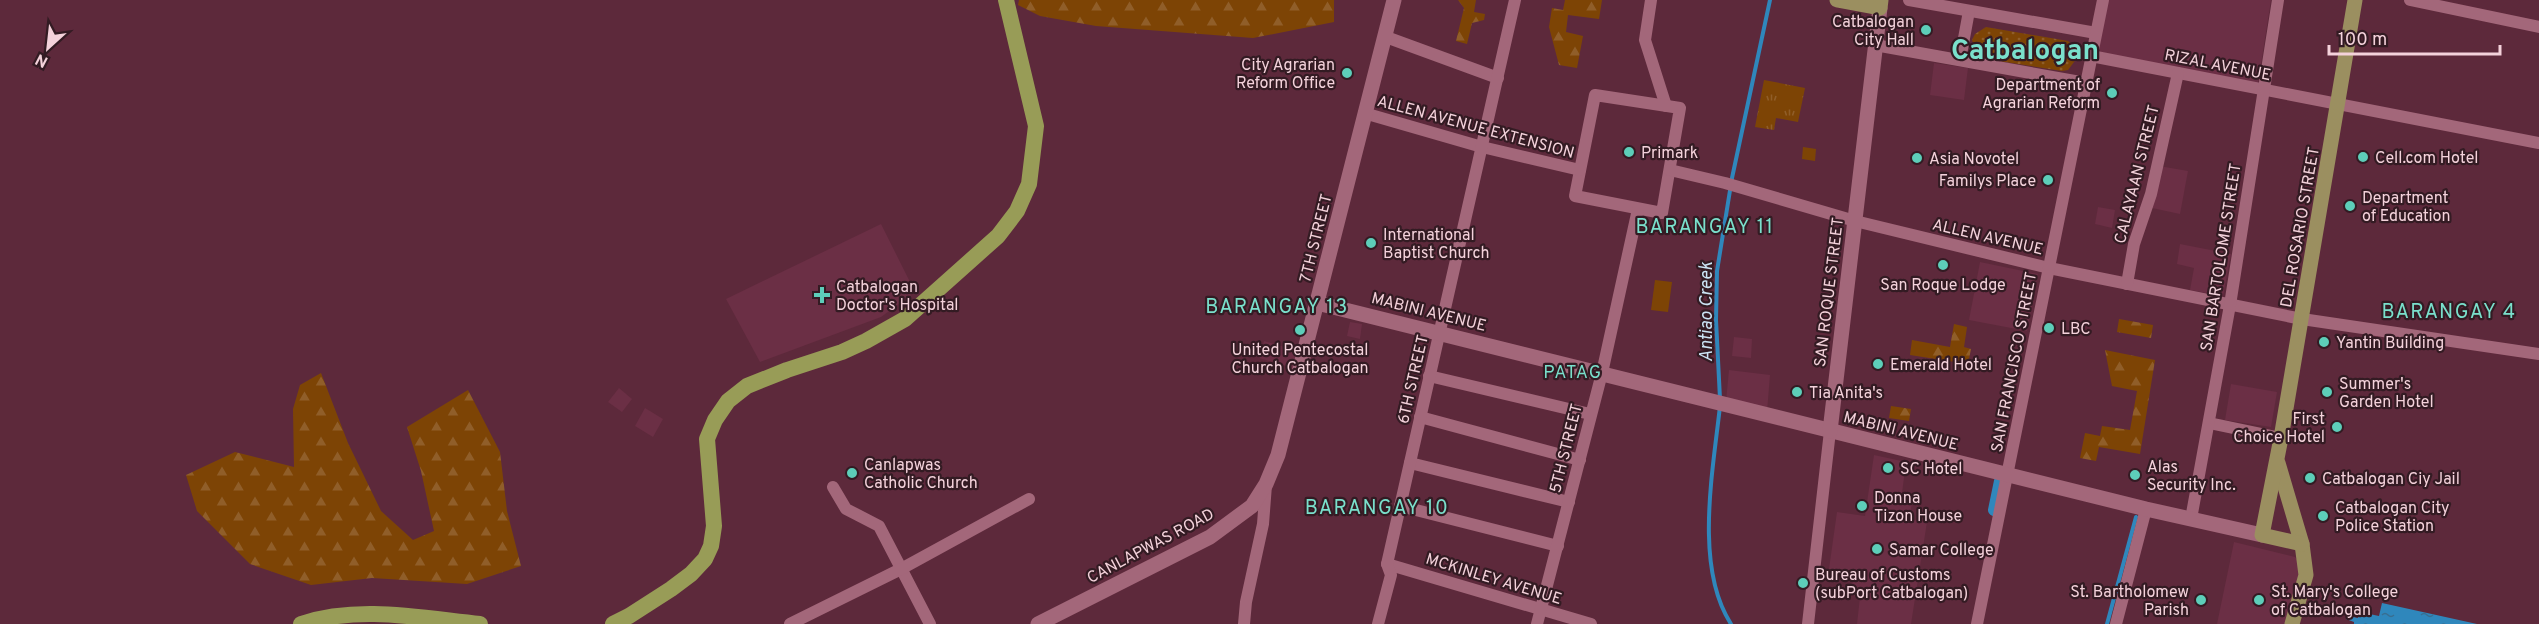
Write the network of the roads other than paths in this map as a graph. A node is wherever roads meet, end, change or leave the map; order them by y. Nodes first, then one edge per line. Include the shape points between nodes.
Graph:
1 (1006, 0) edge
2 (1394, 0) edge
3 (1515, 0) edge
4 (1651, 0) edge
5 (1838, 0) edge
6 (1909, 0) edge
7 (2103, 0) edge
8 (2278, 0) edge
9 (2355, 0) edge
10 (2410, 0) edge
11 (1880, 4) edge
12 (1969, 10) junction
13 (2539, 27) edge
14 (2096, 33) junction
15 (1386, 37) junction
16 (1875, 45) junction
17 (2091, 56) junction
18 (1960, 60) junction
19 (2178, 73) junction
20 (1498, 78) junction
21 (2086, 83) junction
22 (2264, 90) junction
23 (2338, 103) junction
24 (1666, 106) junction
25 (1364, 113) junction
26 (2539, 143) edge
27 (1482, 147) junction
28 (1580, 170) junction
29 (1670, 170) junction
30 (1638, 209) junction
31 (1855, 222) junction
32 (2049, 268) junction
33 (2127, 284) junction
34 (1317, 303) junction
35 (2230, 304) junction
36 (2302, 319) junction
37 (1440, 332) junction
38 (2539, 354) edge
39 (1602, 373) junction
40 (1429, 376) junction
41 (1590, 414) junction
42 (1420, 417) junction
43 (2208, 423) junction
44 (1830, 431) junction
45 (2281, 438) junction
46 (1580, 460) junction
47 (2277, 460) junction
48 (1410, 463) junction
49 (2007, 475) junction
50 (1266, 484) junction
51 (833, 487) dead end
52 (1029, 499) dead end
53 (1569, 502) junction
54 (1400, 506) junction
55 (2146, 509) junction
56 (2191, 519) junction
57 (2262, 535) junction
58 (2302, 544) junction
59 (1558, 546) junction
60 (1387, 564) junction
61 (901, 568) junction
62 (1541, 610) junction
63 (301, 624) edge
64 (480, 624) edge
65 (613, 624) edge
66 (790, 624) edge
67 (930, 624) edge
68 (1038, 624) edge
69 (1244, 624) edge
70 (1378, 624) edge
71 (1537, 624) edge
72 (1591, 624) edge
73 (1808, 624) edge
74 (1977, 624) edge
75 (2116, 624) edge
76 (2292, 624) edge

1 - 65 highway via 1036,126 1029,184 1017,211 998,236 905,319 842,352 747,386 728,401 707,439 714,526 705,559 671,589
2 - 15 street, 7TH STREET
3 - 20 street, 6TH STREET
4 - 24 street via 1645,40
5 - 11 main road
6 - 12 street
7 - 14 street, SAN FRANCISCO STREET
8 - 22 street, SAN BARTOLOME STREET
9 - 23 main road, DEL ROSARIO STREET
10 - 13 street
11 - 16 street, SAN ROQUE STREET
12 - 14 street
12 - 18 street
14 - 17 street, SAN FRANCISCO STREET
15 - 20 street
15 - 25 street, 7TH STREET
16 - 18 street
16 - 31 street, SAN ROQUE STREET
17 - 19 street, RIZAL AVENUE
17 - 21 street, SAN FRANCISCO STREET
18 - 21 street
19 - 22 street, RIZAL AVENUE
19 - 33 street, CALAYAAN STREET
20 - 27 street, 6TH STREET
21 - 32 street, SAN FRANCISCO STREET
22 - 23 street, RIZAL AVENUE
22 - 35 street, SAN BARTOLOME STREET
23 - 26 street, RIZAL AVENUE
23 - 36 main road, DEL ROSARIO STREET
24 - 28 street via 1595,95
24 - 29 street via 1680,108
25 - 27 street, ALLEN AVENUE EXTENSION
25 - 34 street, 7TH STREET
27 - 28 street, ALLEN AVENUE EXTENSION
27 - 37 street, 6TH STREET
28 - 30 street via 1575,196
29 - 30 street via 1662,213
29 - 31 street, ALLEN AVENUE
30 - 39 street, 5TH STREET
31 - 32 street, ALLEN AVENUE
31 - 44 street, SAN ROQUE STREET
32 - 33 street, ALLEN AVENUE
32 - 49 street, SAN FRANCISCO STREET
33 - 35 street, ALLEN AVENUE
34 - 37 street, MABINI AVENUE
34 - 50 street, 7TH STREET via 1278,455
35 - 36 street, ALLEN AVENUE
35 - 43 street, SAN BARTOLOME STREET
36 - 38 street
36 - 45 main road, DEL ROSARIO STREET
37 - 39 street, MABINI AVENUE
37 - 40 street, 6TH STREET
39 - 41 street, 5TH STREET
39 - 44 street, MABINI AVENUE
40 - 41 street
40 - 42 street, 6TH STREET
41 - 46 street, 5TH STREET
42 - 46 street
42 - 48 street, 6TH STREET
43 - 45 street
43 - 56 street, SAN BARTOLOME STREET
44 - 49 street, MABINI AVENUE
44 - 73 street, SAN ROQUE STREET
45 - 47 main road, DEL ROSARIO STREET
46 - 53 street, 5TH STREET
47 - 57 main road, DEL ROSARIO STREET
47 - 58 main road, DEL ROSARIO STREET
48 - 53 street
48 - 54 street, 6TH STREET
49 - 55 street, MABINI AVENUE
49 - 74 street, SAN FRANCISCO STREET
50 - 68 street, CANLAPWAS ROAD via 1252,506 1210,537
50 - 69 street via 1263,524
51 - 61 street via 846,509 879,526
52 - 61 street
53 - 59 street, 5TH STREET
54 - 59 street
54 - 60 street, 6TH STREET
55 - 56 street, MABINI AVENUE
55 - 75 street
56 - 57 street, MABINI AVENUE
57 - 58 main road, MABINI AVENUE
58 - 76 main road, DEL ROSARIO STREET via 2306,575
59 - 62 street, 5TH STREET
60 - 62 street, MCKINLEY AVENUE
60 - 70 street, 6TH STREET via 1391,574
61 - 66 street
61 - 67 street
62 - 71 street, 5TH STREET
62 - 72 street, MCKINLEY AVENUE
63 - 64 highway via 344,615 388,614

